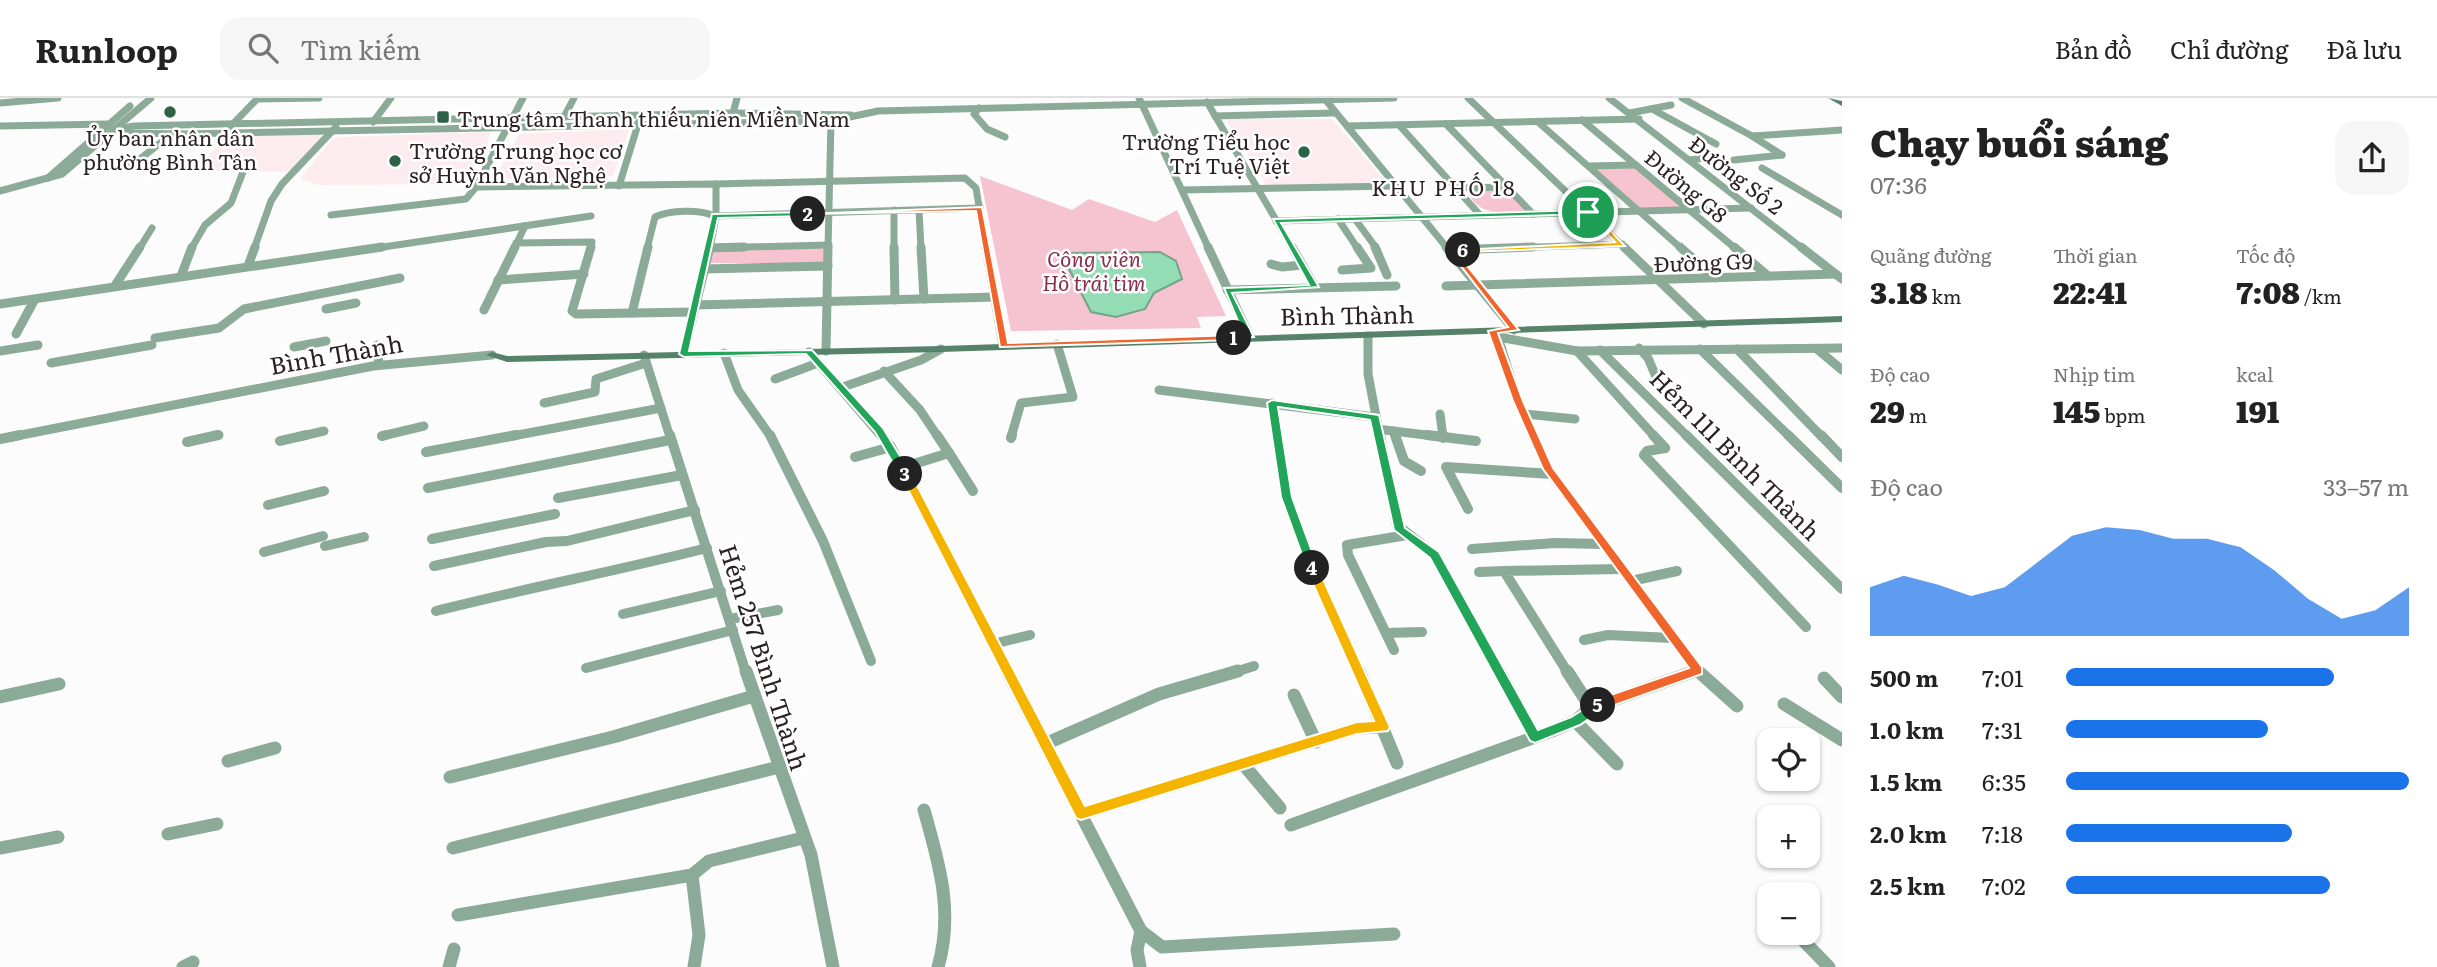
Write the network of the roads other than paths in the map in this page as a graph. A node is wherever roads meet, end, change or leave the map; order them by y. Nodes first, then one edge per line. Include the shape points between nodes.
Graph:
1 (58, 98) edge
2 (141, 98) edge
3 (151, 98) edge
4 (257, 98) edge
5 (308, 98) edge
6 (319, 98) edge
7 (391, 98) edge
8 (523, 98) edge
9 (574, 98) edge
10 (737, 98) edge
11 (1394, 98) edge
12 (1468, 98) edge
13 (1609, 98) edge
14 (1682, 98) edge
15 (1832, 98) edge
16 (1324, 99) edge
17 (1194, 100) edge
18 (1141, 101) edge
19 (1207, 102) junction
20 (0, 103) edge
21 (1842, 104) edge
22 (1671, 105) dead end
23 (141, 106) junction
24 (130, 107) junction
25 (979, 108) junction
26 (1652, 109) junction
27 (733, 113) junction
28 (1335, 113) junction
29 (1630, 113) junction
30 (640, 116) junction
31 (858, 116) junction
32 (1215, 116) junction
33 (564, 117) junction
34 (511, 118) junction
35 (1639, 119) junction
36 (1582, 120) junction
37 (831, 121) junction
38 (1538, 121) junction
39 (339, 122) junction
40 (373, 122) junction
41 (1493, 122) junction
42 (1446, 124) junction
43 (181, 125) junction
44 (232, 125) junction
45 (638, 125) junction
46 (1399, 125) junction
47 (0, 126) edge
48 (1347, 126) junction
49 (111, 127) junction
50 (506, 128) junction
51 (124, 130) junction
52 (1842, 130) edge
53 (333, 131) junction
54 (172, 133) junction
55 (225, 133) junction
56 (1752, 136) junction
57 (1005, 137) dead end
58 (88, 141) junction
59 (101, 141) junction
60 (1716, 144) dead end
61 (1719, 156) dead end
62 (1690, 160) junction
63 (1734, 160) dead end
64 (1636, 165) junction
65 (131, 166) dead end
66 (1589, 166) junction
67 (1762, 168) dead end
68 (243, 172) dead end
69 (48, 180) junction
70 (829, 180) junction
71 (716, 184) junction
72 (620, 186) junction
73 (1397, 186) junction
74 (476, 187) junction
75 (1509, 187) junction
76 (1456, 188) junction
77 (1258, 189) junction
78 (1182, 190) junction
79 (0, 191) edge
80 (980, 208) junction
81 (1751, 208) junction
82 (1689, 209) junction
83 (894, 210) junction
84 (919, 210) junction
85 (1640, 211) junction
86 (1588, 212) junction
87 (828, 214) junction
88 (1533, 214) junction
89 (331, 215) dead end
90 (1480, 215) junction
91 (1842, 215) edge
92 (591, 216) dead end
93 (715, 216) junction
94 (1423, 217) junction
95 (1338, 219) junction
96 (1355, 219) junction
97 (1276, 221) junction
98 (525, 226) junction
99 (152, 228) dead end
100 (516, 243) junction
101 (1622, 244) junction
102 (829, 245) junction
103 (708, 248) junction
104 (1450, 250) junction
105 (1271, 264) dead end
106 (828, 265) junction
107 (1302, 265) junction
108 (248, 266) junction
109 (704, 269) junction
110 (1342, 270) dead end
111 (584, 274) junction
112 (1387, 275) dead end
113 (181, 276) junction
114 (1768, 276) junction
115 (1839, 277) edge
116 (400, 278) dead end
117 (1716, 278) junction
118 (1660, 280) junction
119 (498, 281) junction
120 (116, 285) junction
121 (1396, 286) dead end
122 (1446, 286) dead end
123 (1479, 286) junction
124 (1315, 287) junction
125 (1227, 290) junction
126 (995, 297) junction
127 (35, 299) junction
128 (924, 299) junction
129 (895, 300) junction
130 (828, 302) junction
131 (356, 303) dead end
132 (0, 304) edge
133 (694, 308) junction
134 (326, 309) dead end
135 (484, 310) dead end
136 (632, 313) junction
137 (1842, 319) edge
138 (1704, 324) junction
139 (1514, 330) junction
140 (16, 334) dead end
141 (1495, 334) junction
142 (1368, 336) junction
143 (1250, 337) junction
144 (326, 341) dead end
145 (1056, 344) junction
146 (38, 345) dead end
147 (377, 345) dead end
148 (1003, 345) junction
149 (294, 347) dead end
150 (1639, 348) junction
151 (1842, 348) edge
152 (941, 349) junction
153 (1700, 349) junction
154 (1737, 349) junction
155 (1817, 349) junction
156 (882, 350) junction
157 (0, 351) edge
158 (827, 351) junction
159 (1577, 351) junction
160 (1600, 351) junction
161 (808, 352) junction
162 (724, 353) junction
163 (684, 354) junction
164 (492, 355) joint
165 (645, 359) junction
166 (51, 363) dead end
167 (818, 363) junction
168 (379, 365) junction
169 (1842, 370) edge
170 (887, 371) junction
171 (775, 379) dead end
172 (1657, 379) dead end
173 (840, 388) junction
174 (1159, 390) dead end
175 (544, 402) dead end
176 (1272, 403) junction
177 (661, 408) junction
178 (1440, 414) dead end
179 (1525, 414) junction
180 (1575, 419) dead end
181 (1376, 423) junction
182 (424, 426) dead end
183 (324, 431) dead end
184 (1394, 432) junction
185 (219, 435) dead end
186 (382, 436) dead end
187 (1011, 438) dead end
188 (1443, 438) junction
189 (0, 439) edge
190 (670, 440) junction
191 (280, 441) dead end
192 (1476, 441) dead end
193 (187, 442) dead end
194 (891, 447) junction
195 (426, 452) dead end
196 (949, 453) junction
197 (855, 457) dead end
198 (1842, 457) edge
199 (917, 463) dead end
200 (1421, 471) dead end
201 (1552, 474) junction
202 (682, 475) junction
203 (428, 488) dead end
204 (1842, 488) edge
205 (324, 491) dead end
206 (973, 491) dead end
207 (558, 498) dead end
208 (268, 505) dead end
209 (1468, 509) dead end
210 (695, 510) junction
211 (555, 514) dead end
212 (1407, 536) junction
213 (364, 537) dead end
214 (432, 539) dead end
215 (1604, 544) junction
216 (707, 548) junction
217 (1472, 549) dead end
218 (264, 552) dead end
219 (434, 566) dead end
220 (1621, 569) junction
221 (1504, 571) junction
222 (1677, 571) dead end
223 (1479, 572) dead end
224 (1630, 581) junction
225 (1842, 589) edge
226 (721, 591) junction
227 (778, 610) dead end
228 (436, 611) dead end
229 (623, 614) dead end
230 (732, 625) junction
231 (1806, 627) dead end
232 (1422, 632) dead end
233 (1386, 633) junction
234 (1030, 635) dead end
235 (1672, 638) junction
236 (1584, 640) dead end
237 (993, 644) junction
238 (1394, 650) dead end
239 (871, 661) dead end
240 (1254, 666) dead end
241 (586, 667) dead end
242 (1697, 670) junction
243 (1824, 678) dead end
244 (59, 684) dead end
245 (1294, 695) dead end
246 (754, 696) junction
247 (0, 697) edge
248 (1842, 698) edge
249 (1784, 704) dead end
250 (1737, 706) dead end
251 (1591, 708) junction
252 (1576, 721) junction
253 (1383, 727) junction
254 (1535, 737) junction
255 (1842, 740) edge
256 (1316, 742) junction
257 (1045, 744) junction
258 (275, 748) dead end
259 (228, 761) dead end
260 (1397, 763) dead end
261 (1243, 764) junction
262 (1617, 764) dead end
263 (779, 767) junction
264 (450, 777) dead end
265 (1280, 807) dead end
266 (924, 810) dead end
267 (1081, 814) junction
268 (218, 824) dead end
269 (1291, 825) dead end
270 (168, 834) dead end
271 (58, 837) dead end
272 (803, 838) junction
273 (0, 848) edge
274 (453, 848) dead end
275 (692, 875) junction
276 (458, 915) dead end
277 (1141, 931) junction
278 (1394, 934) dead end
279 (1808, 945) edge
280 (453, 949) dead end
281 (449, 967) edge
282 (694, 967) edge
283 (832, 967) edge
284 (938, 967) edge
285 (1140, 967) edge
286 (1829, 967) edge

1 - 20 street
2 - 24 street
3 - 23 street
4 - 5 street
4 - 44 street
5 - 6 street
7 - 40 street
8 - 34 street
9 - 33 street
10 - 27 street
11 - 16 street
12 - 41 street
13 - 29 street, Đường Số 2
14 - 56 street
15 - 21 street
16 - 19 street
16 - 28 street
17 - 18 street
17 - 19 street
18 - 25 street
18 - 78 street
19 - 32 street
22 - 26 street
23 - 24 street
23 - 49 street
24 - 49 street
25 - 31 street via 878,111
25 - 57 street via 974,114 987,129
26 - 29 street
26 - 60 street
27 - 30 street
27 - 31 street
28 - 32 street
28 - 48 street
29 - 35 street, Đường Số 2
30 - 33 street
30 - 45 street
31 - 37 street
32 - 77 street
33 - 34 street
34 - 40 street
34 - 50 street
35 - 36 street
35 - 62 street, Đường Số 2
36 - 38 street
36 - 64 street, Đường G8
37 - 45 street
37 - 70 street
38 - 41 street
38 - 66 street
39 - 40 street
39 - 44 street
39 - 53 street
41 - 42 street
41 - 86 street
42 - 46 street
42 - 75 street
43 - 44 street
43 - 51 street via 134,125
43 - 54 street
44 - 55 street
45 - 50 street
45 - 72 street
46 - 48 street
46 - 76 street
47 - 49 street
48 - 73 street
49 - 51 street
49 - 58 street
49 - 59 street
50 - 53 street
50 - 74 street
51 - 54 street
52 - 56 street
53 - 55 street
53 - 108 street via 271,201
54 - 55 street
54 - 65 street
56 - 63 street via 1782,155
58 - 59 street
58 - 69 street
59 - 69 street
61 - 62 street
62 - 81 street, Đường Số 2
64 - 66 street
64 - 82 street, Đường G8
66 - 85 street
67 - 91 street
68 - 113 street via 231,203 216,210 188,250
69 - 79 street
70 - 71 street
70 - 80 street via 958,177 972,182
70 - 87 street
71 - 72 street
71 - 93 street
72 - 74 street
73 - 77 street
73 - 94 street
74 - 89 street via 466,199
75 - 76 street
75 - 88 street
76 - 90 street
77 - 78 street
77 - 97 street
78 - 125 street
80 - 84 street
80 - 126 street
81 - 82 street
81 - 115 street, Đường Số 2
82 - 85 street
82 - 114 street, Đường G8
83 - 84 street
83 - 87 street
83 - 129 street
84 - 128 street
85 - 86 street
85 - 117 street
86 - 88 street
86 - 101 street
87 - 93 street
87 - 102 street
88 - 90 street
90 - 94 street
92 - 98 street
93 - 103 street
93 - 136 street via 705,212 655,217
94 - 96 street
94 - 104 street
95 - 96 street
95 - 97 street
95 - 110 street via 1371,268
96 - 112 street via 1381,255
97 - 107 street
98 - 100 street
98 - 108 street
99 - 120 street
100 - 111 street via 592,242
100 - 119 street
101 - 104 street
101 - 118 street
102 - 103 street
102 - 106 street
103 - 109 street
104 - 123 street
105 - 107 street
106 - 109 street
106 - 130 street
107 - 124 street
108 - 113 street
109 - 133 street
111 - 119 street
111 - 136 street via 573,313
113 - 120 street
114 - 115 street, Đường G9
114 - 117 street, Đường G9
116 - 166 street via 244,309 219,328
117 - 118 street, Đường G9
118 - 123 street, Đường G9
118 - 138 street
119 - 135 street
120 - 127 street
121 - 124 street
122 - 123 street, Đường G9
123 - 139 street
124 - 125 street
125 - 143 street
126 - 128 street
126 - 148 street
127 - 132 street
127 - 140 street
128 - 129 street
129 - 130 street
130 - 133 street
130 - 158 street
131 - 134 street
133 - 136 street
133 - 163 street
137 - 138 street, Bình Thành
138 - 139 street, Bình Thành
139 - 141 street, Bình Thành
141 - 142 street, Bình Thành
141 - 159 street
141 - 179 street
142 - 143 street, Bình Thành
142 - 181 street
143 - 145 street, Bình Thành
144 - 149 street
145 - 148 street, Bình Thành
145 - 187 street via 1073,397 1021,403
146 - 157 street
147 - 168 street
148 - 152 street, Bình Thành
150 - 153 street
150 - 160 street
150 - 172 street
151 - 155 street
152 - 156 street, Bình Thành
152 - 170 street
153 - 154 street
153 - 204 street
154 - 155 street
154 - 198 street
155 - 169 street
156 - 158 street, Bình Thành
156 - 170 street
158 - 161 street, Bình Thành
159 - 160 street
159 - 231 street via 1665,448 1647,451 1644,456
160 - 225 street, Hẻm 111 Bình Thành
161 - 162 street, Bình Thành
161 - 167 street
162 - 163 street, Bình Thành
162 - 239 street via 738,390 777,445 800,493
163 - 165 street, Bình Thành
164 - 165 street, Bình Thành via 507,359
164 - 168 street, Bình Thành
165 - 175 street via 596,379 595,392
165 - 177 street, Hẻm 257 Bình Thành
167 - 171 street
167 - 173 street
168 - 189 street, Bình Thành
170 - 173 street
170 - 196 street
173 - 194 street
174 - 176 street
176 - 181 street
176 - 253 street via 1286,497 1313,571
177 - 190 street, Hẻm 257 Bình Thành
177 - 195 street
178 - 188 street
179 - 180 street
179 - 201 street
181 - 184 street
181 - 212 street via 1397,525
182 - 186 street
183 - 191 street
184 - 188 street
184 - 200 street via 1404,461
185 - 193 street
188 - 192 street
190 - 202 street, Hẻm 257 Bình Thành
190 - 203 street
194 - 197 street
194 - 237 street
196 - 199 street
196 - 206 street
201 - 209 street via 1446,467
201 - 215 street
202 - 207 street
202 - 210 street, Hẻm 257 Bình Thành
205 - 208 street
210 - 216 street, Hẻm 257 Bình Thành
210 - 219 street
211 - 214 street
212 - 233 street via 1347,545
212 - 254 street via 1434,555
213 - 218 street
215 - 217 street
215 - 220 street
216 - 226 street, Hẻm 257 Bình Thành
216 - 228 street
220 - 221 street
220 - 224 street
221 - 223 street
221 - 251 street
222 - 224 street
224 - 235 street
226 - 229 street
226 - 230 street, Hẻm 257 Bình Thành
227 - 230 street
230 - 241 street
230 - 246 street, Hẻm 257 Bình Thành
232 - 233 street
233 - 238 street
234 - 237 street
235 - 236 street via 1608,635
235 - 242 street
237 - 257 street
240 - 257 street via 1159,694
242 - 250 street
242 - 251 street
243 - 248 street
244 - 247 street
245 - 256 street
246 - 263 street, Hẻm 257 Bình Thành
246 - 264 street
249 - 255 street
251 - 252 street
252 - 254 street
252 - 262 street
253 - 256 street via 1357,728
253 - 260 street
254 - 269 street
256 - 261 street
257 - 267 street
258 - 259 street
261 - 265 street
261 - 267 street
263 - 272 street, Hẻm 257 Bình Thành
263 - 274 street
266 - 284 street via 949,918 947,944
267 - 277 street
268 - 270 street
271 - 273 street
272 - 275 street via 721,857
272 - 283 street, Hẻm 257 Bình Thành via 811,855
275 - 276 street
275 - 282 street via 698,931
277 - 278 street via 1163,947
277 - 285 street
279 - 286 street
280 - 281 street

